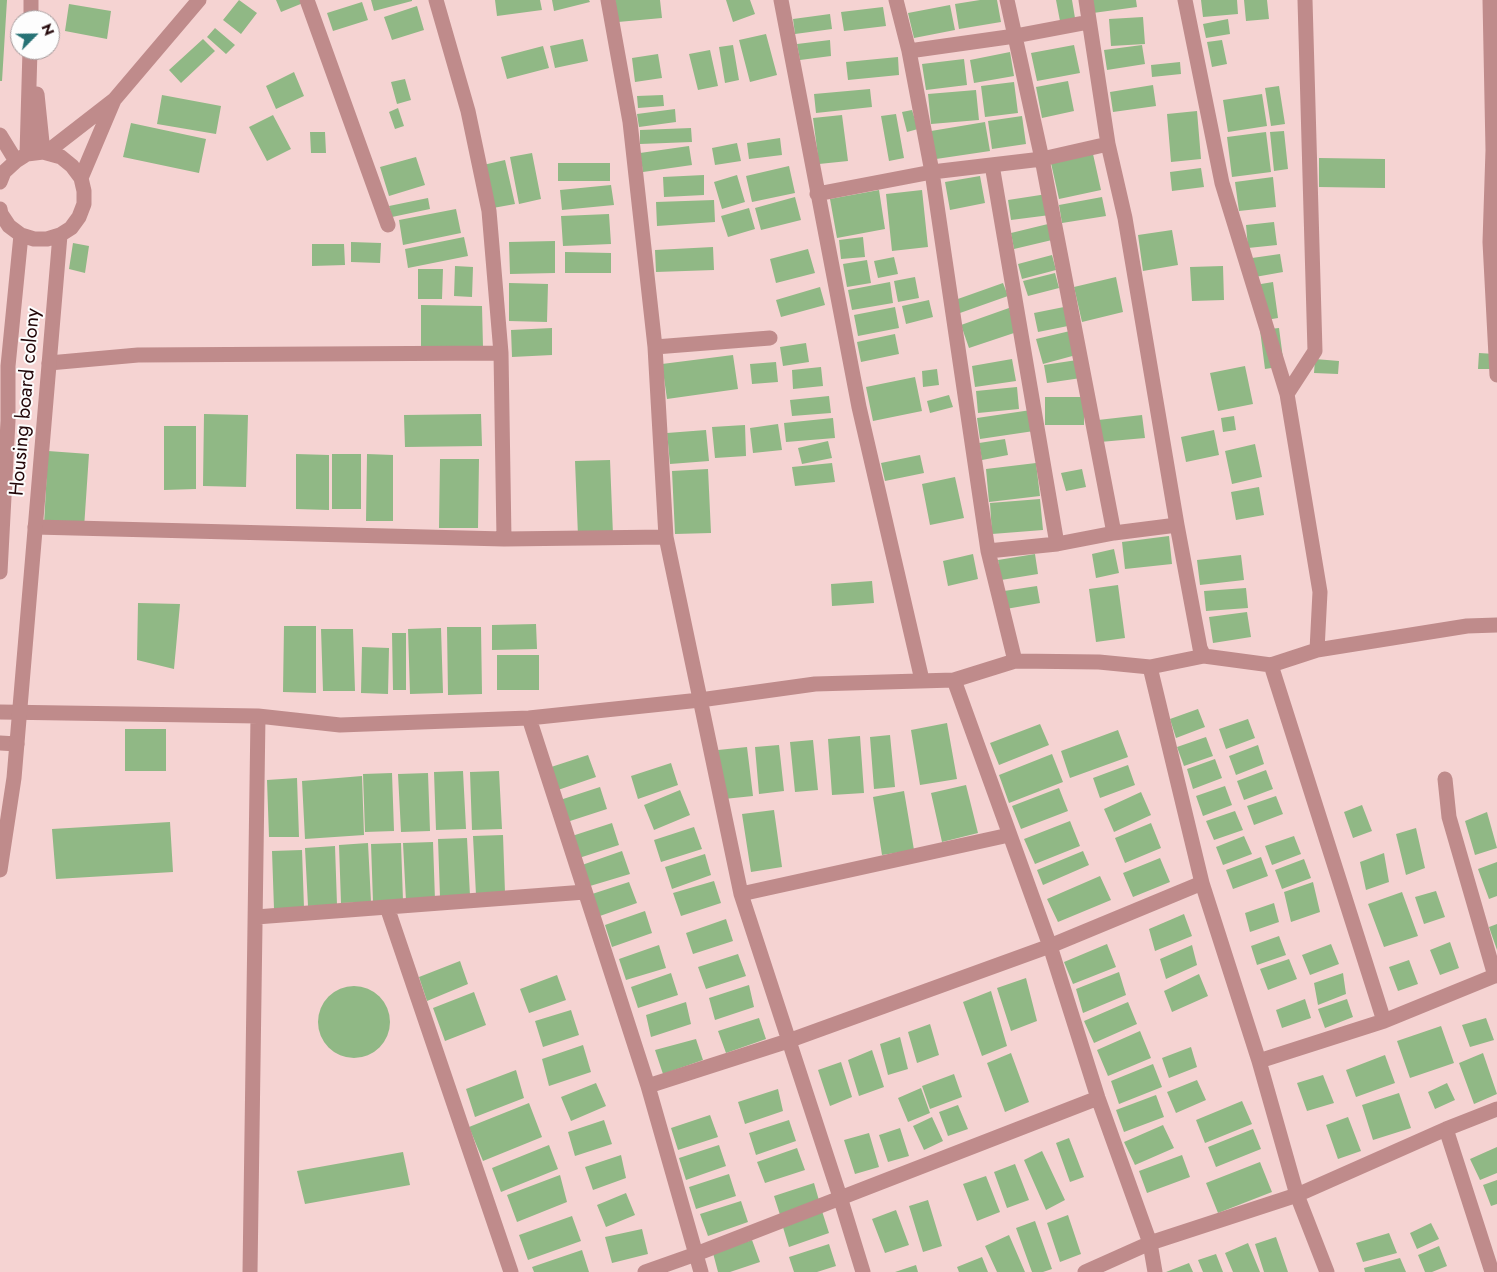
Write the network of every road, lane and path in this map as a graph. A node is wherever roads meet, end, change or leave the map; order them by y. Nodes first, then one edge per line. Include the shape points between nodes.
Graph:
1 (199, 0) edge
2 (307, 0) edge
3 (436, 0) edge
4 (608, 0) edge
5 (781, 0) edge
6 (896, 0) edge
7 (1007, 0) edge
8 (1086, 0) edge
9 (1185, 0) edge
10 (1305, 0) edge
11 (1490, 0) edge
12 (1089, 22) junction
13 (1016, 36) junction
14 (909, 51) junction
15 (30, 60) edge
16 (32, 60) edge
17 (114, 100) junction
18 (0, 135) edge
19 (1108, 144) junction
20 (1495, 150) edge
21 (45, 152) junction
22 (21, 158) junction
23 (1042, 159) junction
24 (992, 165) junction
25 (932, 172) junction
26 (2, 173) edge
27 (81, 178) junction
28 (817, 194) junction
29 (0, 212) edge
30 (388, 226) dead end
31 (21, 235) junction
32 (60, 235) junction
33 (770, 338) dead end
34 (655, 347) junction
35 (501, 353) junction
36 (49, 363) junction
37 (1497, 375) edge
38 (1287, 394) junction
39 (4, 422) edge
40 (1177, 525) junction
41 (35, 527) junction
42 (1114, 533) junction
43 (666, 537) junction
44 (504, 539) junction
45 (1057, 544) junction
46 (1, 546) edge
47 (988, 551) junction
48 (0, 572) edge
49 (1497, 626) edge
50 (1317, 650) junction
51 (1204, 656) junction
52 (1015, 661) junction
53 (1271, 665) junction
54 (1150, 667) junction
55 (922, 680) junction
56 (954, 680) junction
57 (700, 700) junction
58 (0, 712) edge
59 (20, 713) junction
60 (258, 716) junction
61 (529, 718) junction
62 (0, 743) edge
63 (17, 744) junction
64 (1445, 779) dead end
65 (1009, 834) junction
66 (0, 870) edge
67 (1202, 883) junction
68 (585, 892) junction
69 (741, 894) junction
70 (387, 907) junction
71 (256, 918) junction
72 (1050, 946) junction
73 (1496, 975) edge
74 (1384, 1020) junction
75 (788, 1041) junction
76 (1259, 1061) junction
77 (648, 1086) junction
78 (1098, 1098) junction
79 (1497, 1109) edge
80 (1446, 1129) junction
81 (1297, 1195) junction
82 (840, 1197) junction
83 (1150, 1243) junction
84 (696, 1254) junction
85 (250, 1272) edge
86 (511, 1272) edge
87 (645, 1272) edge
88 (701, 1272) edge
89 (863, 1272) edge
90 (1085, 1272) edge
91 (1155, 1272) edge
92 (1326, 1272) edge
93 (1492, 1272) edge

1 - 17 street
2 - 30 street
3 - 35 street via 468,111 489,211
4 - 34 street via 630,122
5 - 28 street
6 - 14 street
7 - 13 street
8 - 12 street
9 - 38 street via 1222,182
10 - 38 street via 1315,351
11 - 20 street
12 - 13 street
12 - 19 street
13 - 14 street
13 - 23 street
14 - 25 street
15 - 22 street
16 - 21 street
17 - 21 street
17 - 27 street
18 - 22 street
19 - 23 street
19 - 40 street via 1125,218
20 - 37 street via 1490,242
21 - 22 street
21 - 27 street via 61,157
22 - 26 street
23 - 24 street
23 - 42 street
24 - 25 street
24 - 45 street
25 - 28 street
25 - 47 street
27 - 32 street via 84,204 80,217
28 - 55 street via 859,406
29 - 31 street via 9,226
31 - 32 street via 47,239
31 - 39 street, Housing board colony
32 - 36 street, Housing board colony
33 - 34 street
34 - 43 street
35 - 36 street via 138,355
35 - 44 street
36 - 41 street, Housing board colony
38 - 50 street via 1320,592
39 - 46 street, Housing board colony
40 - 42 street
40 - 51 street
41 - 44 street
41 - 59 street, Housing board colony
42 - 45 street
43 - 44 street
43 - 57 street
45 - 47 street
46 - 48 street, Housing board colony
47 - 52 street
49 - 50 street via 1467,626
50 - 53 street
51 - 53 street
51 - 54 street
52 - 54 street via 1099,662
52 - 56 street
53 - 74 street
54 - 67 street
55 - 56 street
55 - 57 street via 815,684
56 - 65 street
57 - 61 street
57 - 69 street
58 - 59 street
59 - 60 street
59 - 63 street, Housing board colony
60 - 61 street via 340,725
60 - 71 street
61 - 68 street
62 - 63 street
63 - 66 street, Housing board colony
64 - 73 street via 1449,817
65 - 69 street
65 - 72 street
67 - 72 street
67 - 76 street
68 - 70 street
68 - 77 street
69 - 75 street
70 - 71 street
70 - 86 street
71 - 85 street
72 - 75 street
72 - 78 street
73 - 74 street
74 - 76 street
75 - 77 street
75 - 82 street
76 - 81 street
77 - 84 street
78 - 82 street
78 - 83 street
79 - 80 street
80 - 81 street
80 - 93 street
81 - 83 street
81 - 92 street
82 - 84 street
82 - 89 street
83 - 90 street
83 - 91 street
84 - 87 street
84 - 88 street

